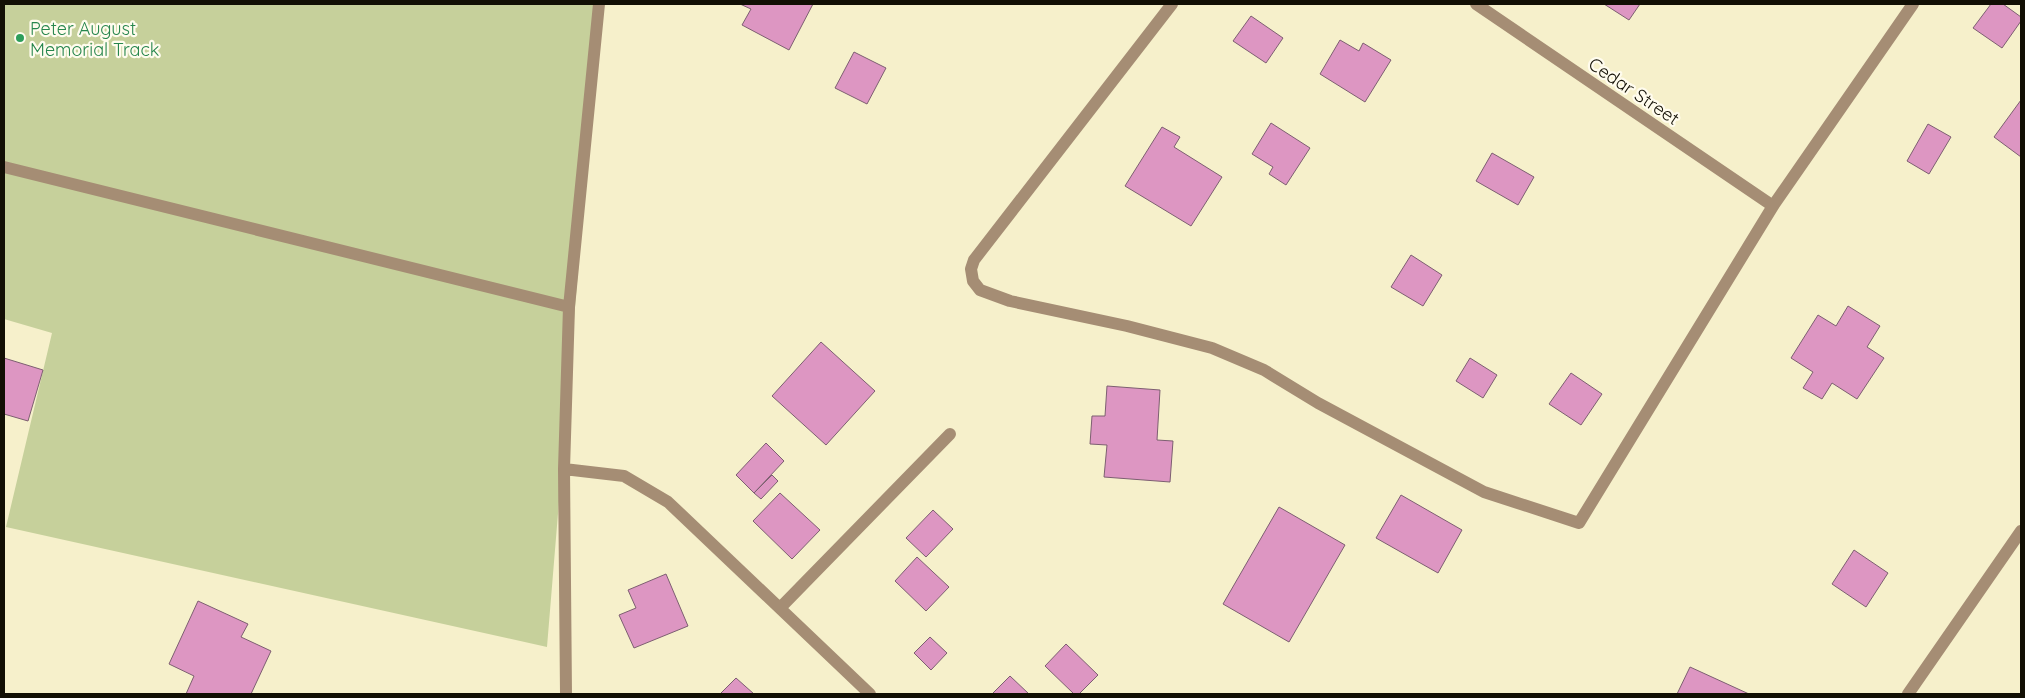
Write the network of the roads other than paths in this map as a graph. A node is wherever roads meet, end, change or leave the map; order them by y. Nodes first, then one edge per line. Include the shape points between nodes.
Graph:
1 (599, 4) edge
2 (1172, 4) edge
3 (1476, 4) edge
4 (1913, 4) edge
5 (4, 167) edge
6 (1773, 206) junction
7 (570, 307) junction
8 (950, 434) dead end
9 (564, 469) junction
10 (2021, 531) edge
11 (780, 608) junction
12 (566, 694) edge
13 (870, 694) edge
14 (1908, 694) edge

1 - 7 street
2 - 6 street via 974,260 971,269 973,281 980,290 1010,301 1212,348 1264,370 1318,403 1484,492 1579,523
3 - 6 street, Cedar Street
4 - 6 street
5 - 7 street
7 - 9 street
8 - 11 street
9 - 11 street via 624,476 668,502
9 - 12 street
10 - 14 street
11 - 13 street

